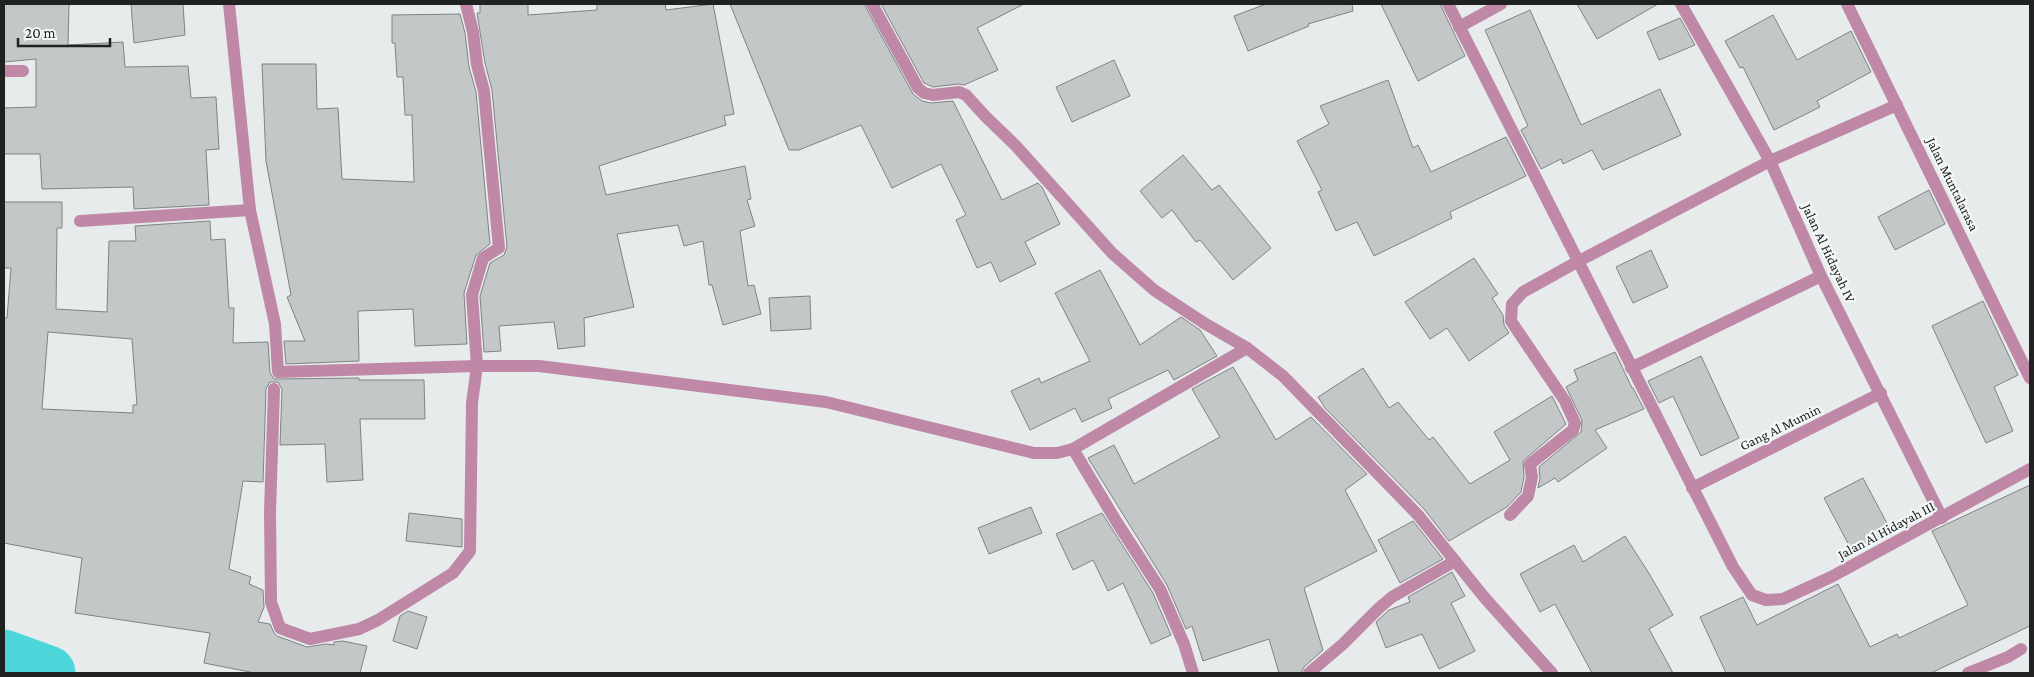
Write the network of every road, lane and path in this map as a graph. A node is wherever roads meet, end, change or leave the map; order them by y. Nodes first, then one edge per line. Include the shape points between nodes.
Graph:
1 (229, 4) edge
2 (466, 4) edge
3 (872, 4) edge
4 (1448, 4) edge
5 (1501, 4) edge
6 (1682, 4) edge
7 (1847, 4) edge
8 (1459, 27) junction
9 (23, 70) dead end
10 (4, 71) edge
11 (1897, 104) junction
12 (1770, 161) junction
13 (250, 210) junction
14 (80, 221) dead end
15 (1576, 262) junction
16 (1821, 276) junction
17 (1247, 348) junction
18 (476, 366) junction
19 (1631, 368) junction
20 (2030, 378) edge
21 (274, 389) dead end
22 (1881, 394) junction
23 (1073, 449) junction
24 (2030, 469) edge
25 (1692, 488) junction
26 (1510, 515) dead end
27 (1942, 518) junction
28 (1455, 561) junction
29 (2021, 649) dead end
30 (1193, 673) edge
31 (1309, 673) edge
32 (1552, 673) edge
33 (1968, 673) edge

1 - 13 street
2 - 18 street via 484,91 499,248 483,258 472,295
3 - 17 street via 918,88 933,95 959,92 966,95 1112,253 1154,290
4 - 8 street
5 - 8 street
6 - 12 street, Jalan Al Hidayah IV
7 - 11 street, Jalan Muntalarasa
8 - 15 street
9 - 10 street
11 - 12 street
11 - 20 street, Jalan Muntalarasa
12 - 15 street
12 - 16 street, Jalan Al Hidayah IV
13 - 14 street
13 - 18 street via 275,324 278,372
15 - 19 street
15 - 26 street via 1523,292 1512,304 1511,321 1565,401 1575,423 1574,430 1530,464 1532,477 1528,496
16 - 19 street
16 - 22 street, Jalan Al Hidayah IV
17 - 23 street
17 - 28 street via 1290,383 1418,515
18 - 21 street via 472,403 470,551 453,572 378,620 359,628 310,639 280,628 271,602
18 - 23 street via 539,366 826,402 1034,453
19 - 25 street
22 - 25 street, Gang Al Mumin
22 - 27 street, Jalan Al Hidayah IV
23 - 30 street via 1160,589
24 - 27 street, Jalan Al Hidayah III
25 - 27 street, Jalan Al Hidayah III via 1732,568 1752,596 1766,600 1783,599 1831,577
28 - 31 street via 1392,597
28 - 32 street
29 - 33 street

